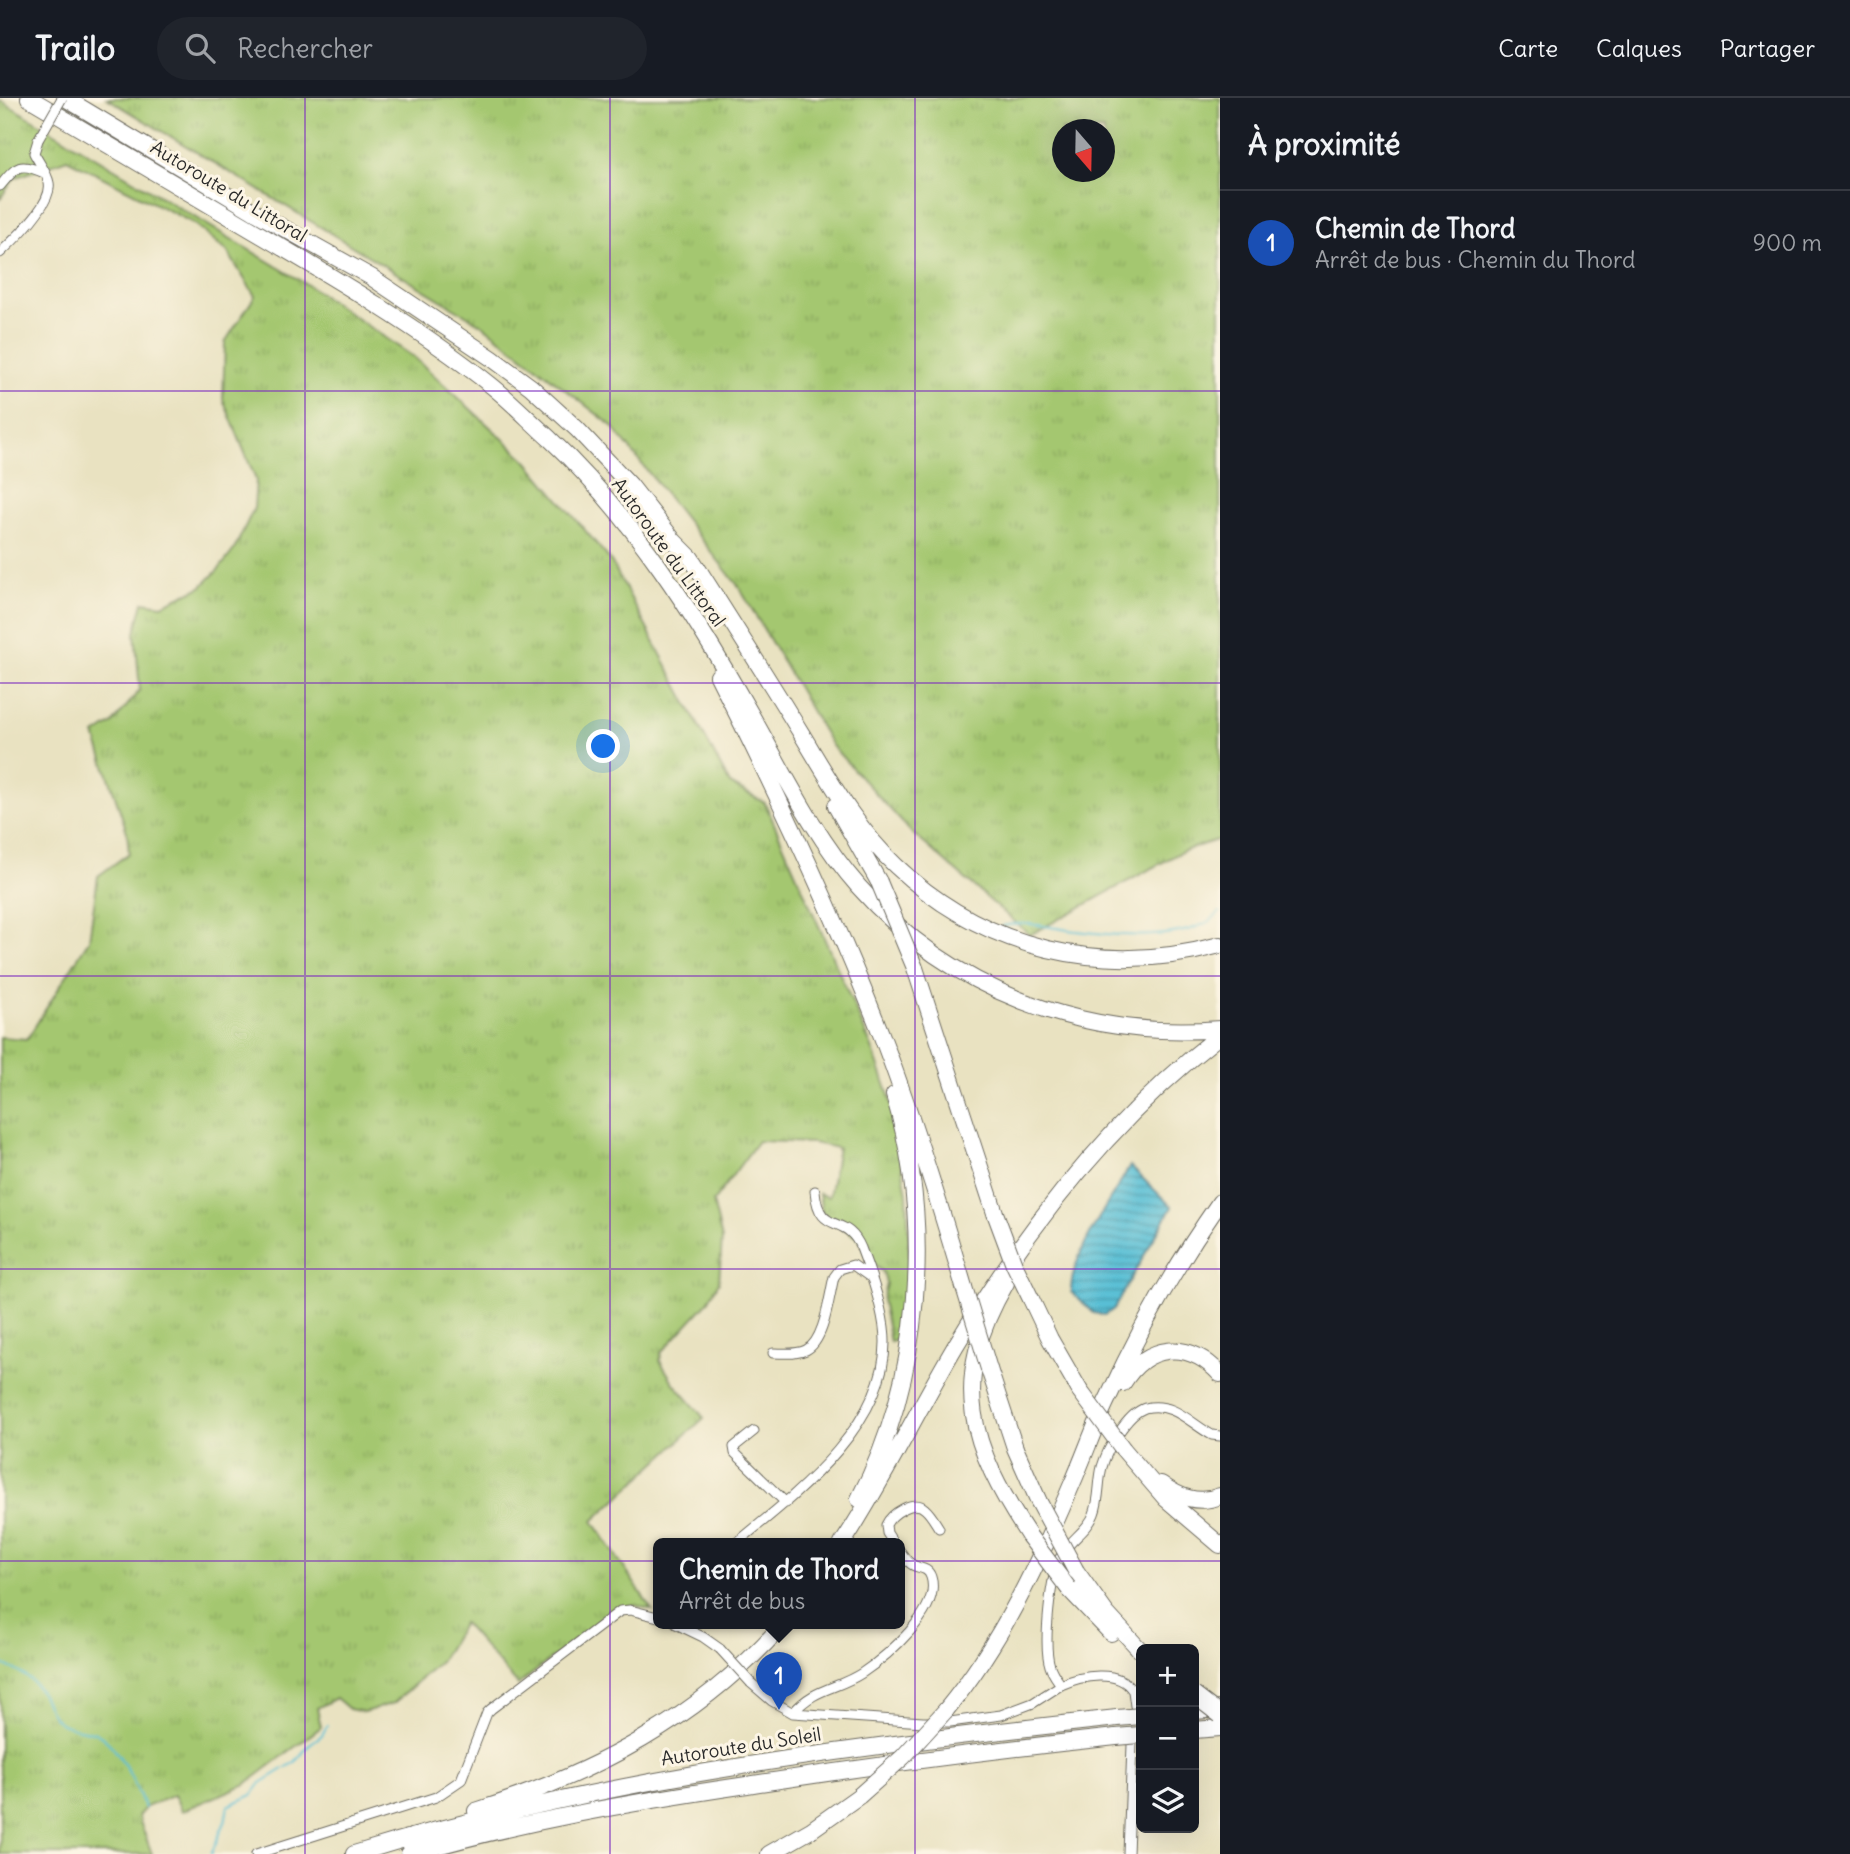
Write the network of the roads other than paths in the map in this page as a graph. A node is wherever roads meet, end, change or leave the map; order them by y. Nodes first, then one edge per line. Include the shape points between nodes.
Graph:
1 (29, 98) edge
2 (63, 98) edge
3 (46, 174) junction
4 (0, 187) edge
5 (0, 253) edge
6 (674, 541) junction
7 (678, 596) junction
8 (1220, 945) edge
9 (863, 989) junction
10 (1220, 1029) edge
11 (1220, 1035) edge
12 (1220, 1042) edge
13 (815, 1191) dead end
14 (1220, 1202) edge
15 (870, 1278) junction
16 (772, 1353) dead end
17 (1220, 1374) edge
18 (754, 1431) dead end
19 (1220, 1436) edge
20 (1125, 1451) junction
21 (1072, 1485) junction
22 (1220, 1496) edge
23 (786, 1503) junction
24 (939, 1528) dead end
25 (742, 1538) edge
26 (838, 1538) edge
27 (846, 1538) edge
28 (890, 1538) edge
29 (1220, 1545) edge
30 (905, 1557) edge
31 (653, 1617) edge
32 (686, 1629) edge
33 (778, 1629) edge
34 (1136, 1646) edge
35 (1136, 1656) edge
36 (1060, 1685) junction
37 (1199, 1699) edge
38 (1199, 1704) edge
39 (1137, 1707) edge
40 (1220, 1709) edge
41 (1199, 1711) edge
42 (1136, 1712) edge
43 (793, 1713) junction
44 (1220, 1715) edge
45 (1220, 1728) edge
46 (1199, 1730) edge
47 (1130, 1739) edge
48 (256, 1854) edge
49 (356, 1854) edge
50 (409, 1854) edge
51 (769, 1854) edge
52 (1128, 1854) edge

1 - 7 highway, Autoroute du Littoral via 348,286 494,388 607,499
2 - 3 street, bridge via 34,153
2 - 6 highway, Autoroute du Littoral via 371,277 493,359 578,429
3 - 4 street via 20,167
3 - 5 street via 50,186 46,197 21,233
6 - 8 highway, Autoroute du Littoral via 691,558 862,827 895,866 927,893 1011,938 1082,956 1132,960
6 - 20 highway, bridge via 879,882 915,968 1014,1264 1080,1391
7 - 9 highway
7 - 10 highway, Autoroute du Littoral via 828,845 857,885 911,937 967,976 1039,1009 1126,1028
9 - 26 highway via 906,1147 914,1190 916,1264 900,1386 864,1489
9 - 34 highway, bridge via 910,1113 1015,1448 1076,1571
11 - 27 highway via 1098,1149 1036,1226 956,1347
12 - 35 highway, bridge via 1133,1120 1066,1196 1004,1287 982,1334 972,1375 977,1436 998,1486 1069,1589
13 - 15 street via 822,1217 855,1235
14 - 21 highway via 1184,1253 1144,1324
15 - 16 street via 853,1265 840,1269 818,1340 807,1350
15 - 23 street via 885,1337 877,1387 844,1442
17 - 21 highway via 1184,1351 1153,1354 1139,1362
18 - 23 street via 734,1447 735,1453
19 - 36 street via 1174,1409 1161,1407 1139,1411 1123,1426 1102,1466 1093,1517 1062,1554 1052,1581 1049,1660
20 - 22 highway via 1181,1497 1206,1500
20 - 29 highway via 1166,1499
21 - 51 highway, bridge via 1013,1612 990,1652 946,1710 859,1796
23 - 25 street
24 - 28 street via 921,1506 908,1507 886,1525
30 - 43 street via 930,1574 932,1590 923,1614 890,1652 861,1674 811,1695
31 - 48 street via 620,1611 491,1709 461,1780 436,1797
32 - 43 street, bridge via 720,1650 751,1683
33 - 49 highway via 746,1664 686,1713 625,1751 564,1780
36 - 39 street via 1082,1677 1117,1680 1132,1689
36 - 43 street via 1013,1712 950,1722
37 - 44 highway, bridge
38 - 44 highway, bridge
40 - 41 highway
42 - 49 highway, Autoroute du Soleil, bridge via 1117,1718 871,1745 656,1781 499,1815
45 - 46 highway
47 - 50 highway, Autoroute du Soleil via 993,1751 687,1794 550,1819
47 - 52 street

